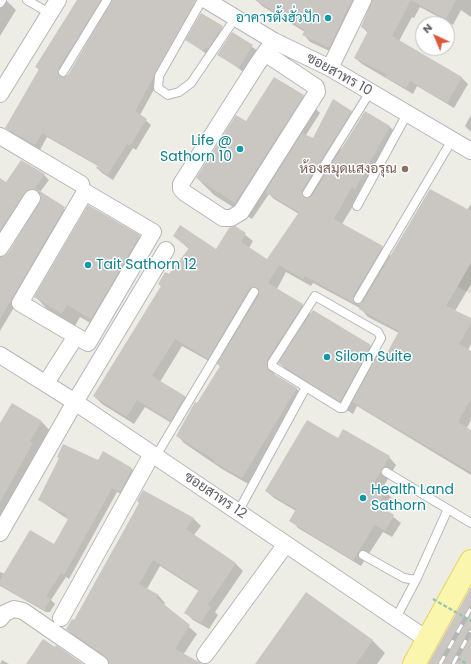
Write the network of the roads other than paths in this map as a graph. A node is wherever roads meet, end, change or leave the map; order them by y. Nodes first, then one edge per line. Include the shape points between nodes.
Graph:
1 (2, 0) edge
2 (27, 0) edge
3 (107, 0) edge
4 (202, 0) edge
5 (206, 0) edge
6 (363, 0) edge
7 (0, 3) edge
8 (53, 6) edge
9 (236, 17) junction
10 (269, 47) junction
11 (330, 68) junction
12 (63, 72) dead end
13 (1, 91) edge
14 (370, 92) junction
15 (407, 114) junction
16 (0, 136) edge
17 (452, 140) junction
18 (471, 151) edge
19 (81, 184) dead end
20 (307, 192) dead end
21 (32, 198) dead end
22 (356, 206) dead end
23 (0, 248) edge
24 (166, 250) dead end
25 (254, 292) dead end
26 (358, 299) dead end
27 (76, 336) junction
28 (0, 356) edge
29 (46, 383) junction
30 (306, 387) junction
31 (75, 402) junction
32 (154, 455) junction
33 (386, 472) dead end
34 (448, 509) junction
35 (238, 512) junction
36 (471, 523) edge
37 (0, 533) edge
38 (286, 544) junction
39 (363, 555) dead end
40 (471, 561) edge
41 (416, 580) junction
42 (61, 618) dead end
43 (396, 618) junction
44 (0, 619) edge
45 (428, 640) junction
46 (205, 655) dead end
47 (100, 664) edge
48 (414, 664) edge

1 - 7 lane
2 - 8 lane
3 - 12 lane
4 - 9 lane via 159,76 158,88 168,94 179,92 191,82
5 - 9 street, ซอยสาทร 10
6 - 11 street
8 - 13 street
9 - 10 street, ซอยสาทร 10
10 - 10 street via 316,87 318,92 241,212 231,218 224,218 185,193 181,189 181,184
10 - 11 street, ซอยสาทร 10
11 - 14 street, ซอยสาทร 10
14 - 15 street, ซอยสาทร 10
14 - 20 lane
15 - 17 street, ซอยสาทร 10
15 - 22 lane
16 - 19 street
17 - 18 street, ซอยสาทร 10
17 - 26 lane
21 - 23 street
24 - 31 street
25 - 32 lane
27 - 27 street via 20,303 85,192 153,232 88,343
27 - 29 street
28 - 29 street, ซอยสาทร 12
29 - 31 street, ซอยสาทร 12
30 - 30 lane via 343,408 381,338 378,332 317,296 313,298 272,363 274,368
30 - 35 lane
31 - 32 street, ซอยสาทร 12
31 - 37 street
32 - 35 street, ซอยสาทร 12
32 - 42 street
33 - 34 lane
34 - 36 lane
34 - 41 lane
35 - 38 street, ซอยสาทร 12
38 - 43 street, ซอยสาทร 12
38 - 46 street
39 - 41 lane via 404,578
40 - 45 main road
41 - 43 lane
43 - 45 street, ซอยสาทร 12
44 - 47 street via 14,609 23,611
45 - 48 main road

